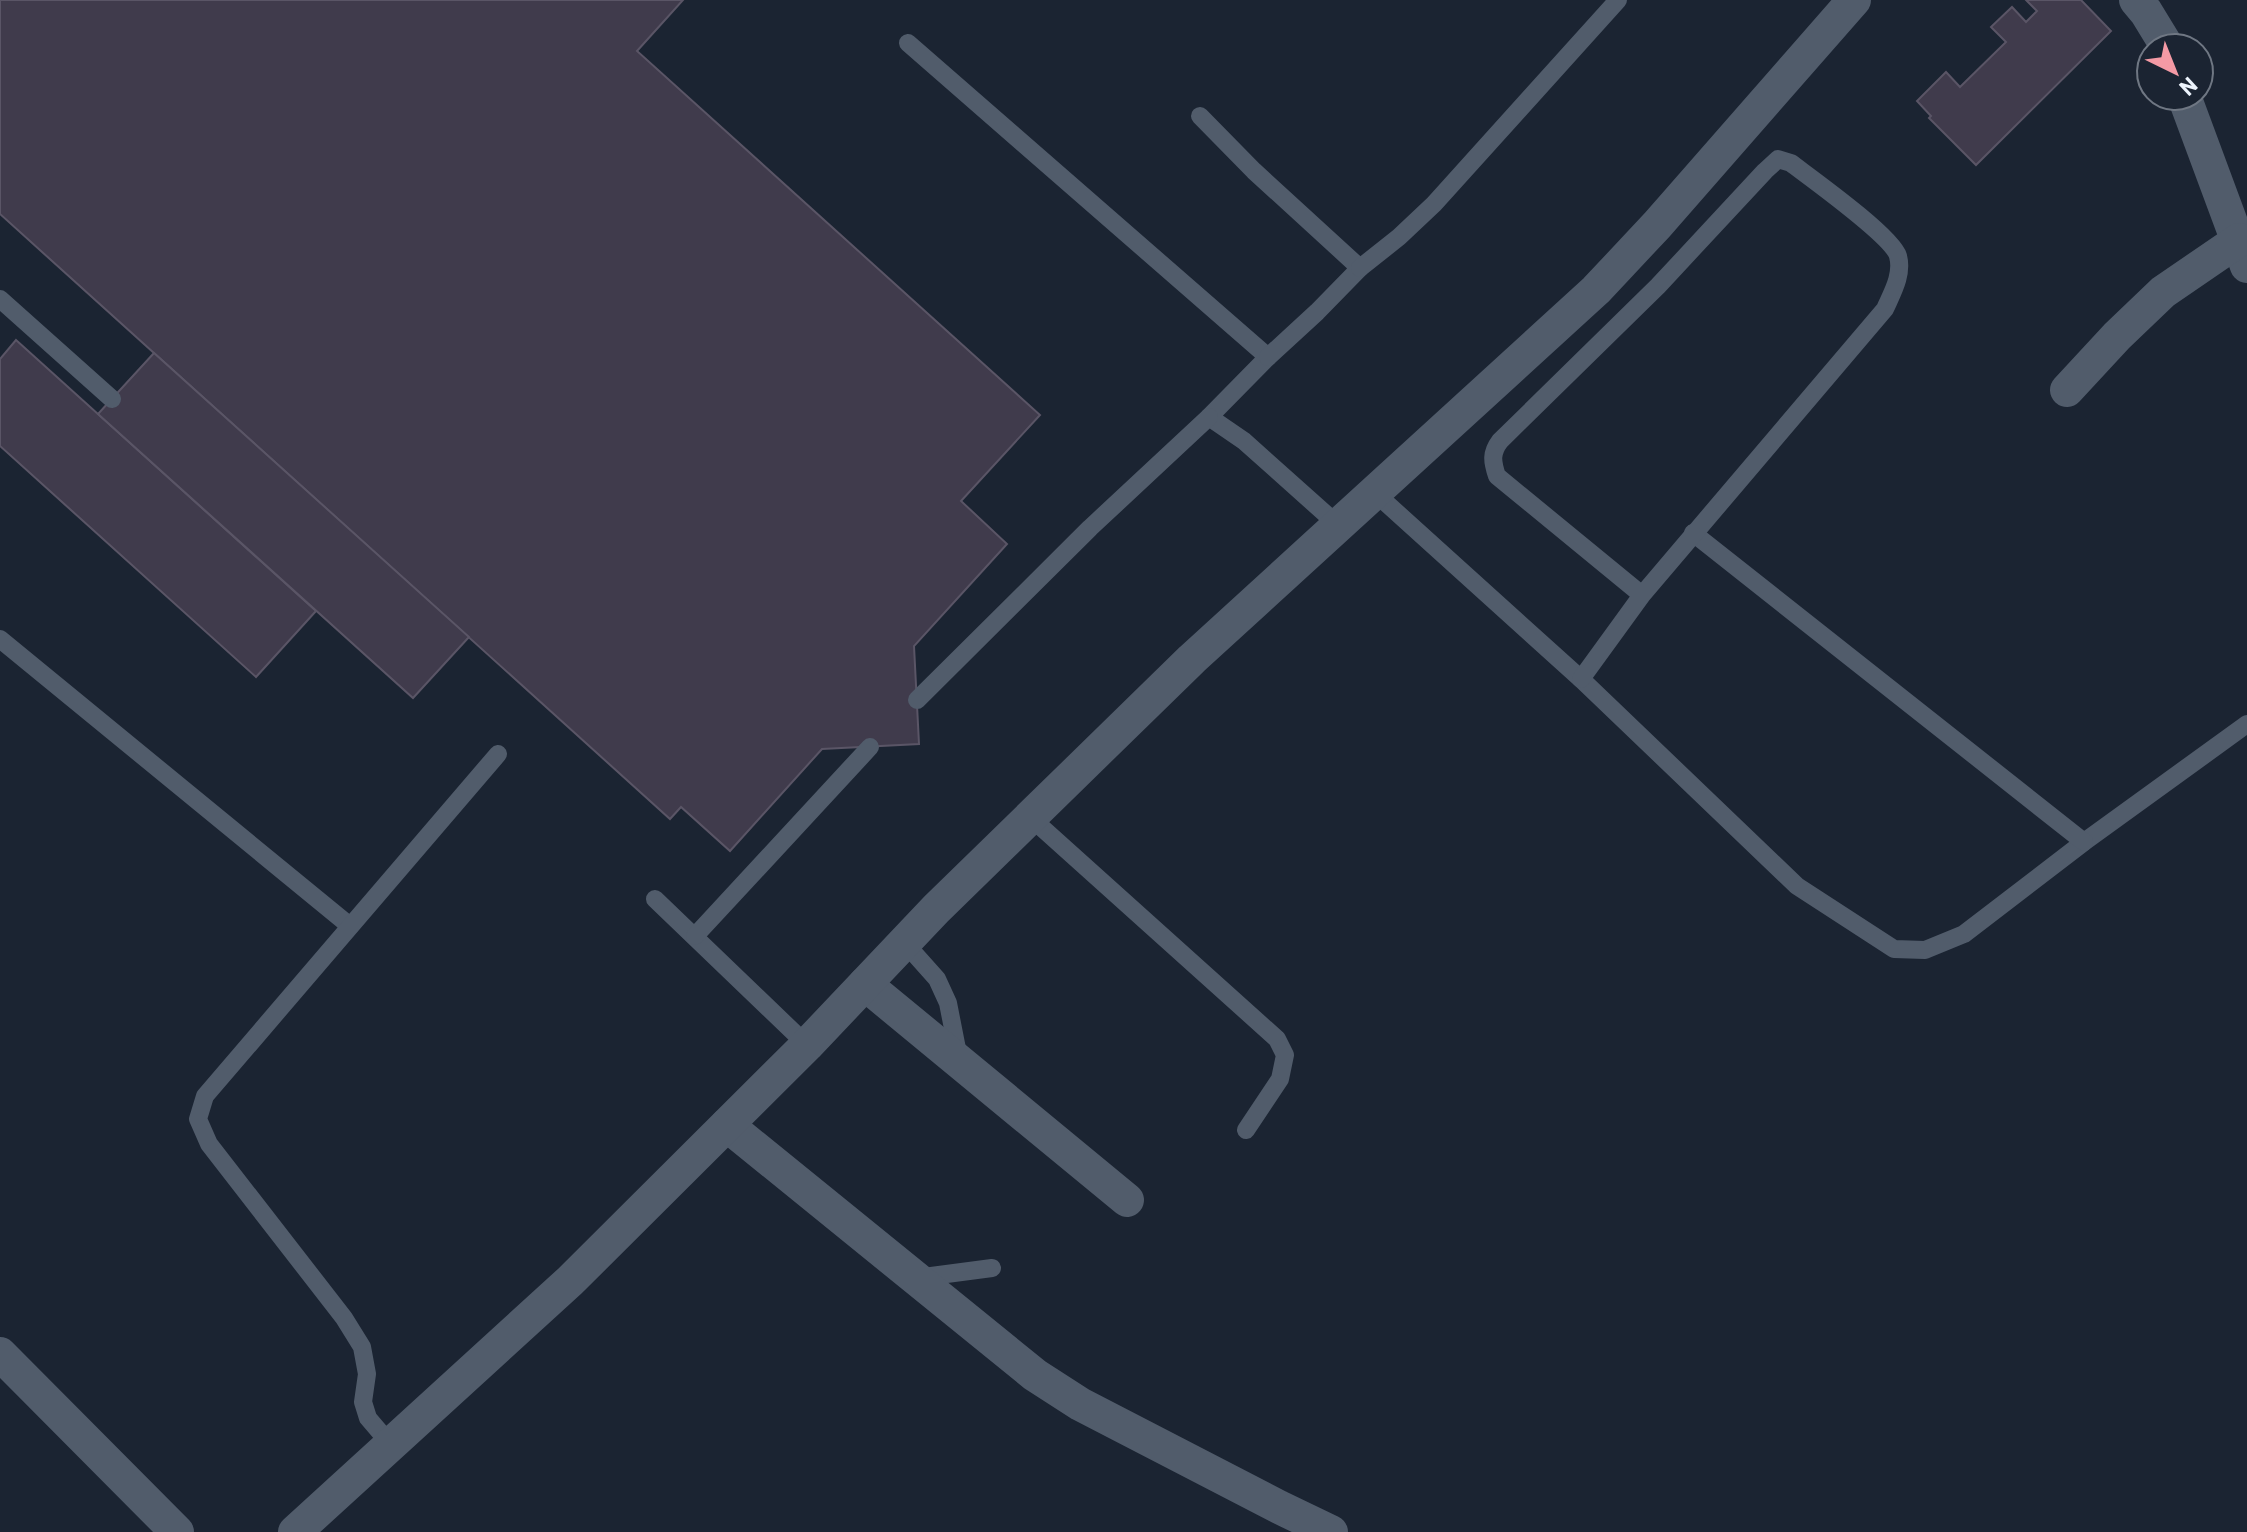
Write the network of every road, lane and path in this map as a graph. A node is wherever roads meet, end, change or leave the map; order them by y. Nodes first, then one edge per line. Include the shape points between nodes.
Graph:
1 (1618, 0) edge
2 (1854, 0) edge
3 (2136, 0) edge
4 (2158, 32) edge
5 (908, 43) dead end
6 (2190, 112) edge
7 (1200, 116) dead end
8 (2243, 253) edge
9 (1360, 268) junction
10 (0, 299) edge
11 (1268, 357) junction
12 (2067, 390) dead end
13 (112, 399) dead end
14 (1209, 417) junction
15 (1374, 492) junction
16 (1338, 525) junction
17 (1693, 533) junction
18 (1642, 595) junction
19 (0, 639) edge
20 (1581, 679) junction
21 (917, 700) dead end
22 (2247, 724) edge
23 (870, 747) dead end
24 (498, 754) dead end
25 (1030, 817) junction
26 (2084, 842) junction
27 (655, 899) dead end
28 (350, 926) junction
29 (695, 936) junction
30 (904, 942) junction
31 (865, 984) junction
32 (807, 1045) junction
33 (959, 1063) junction
34 (727, 1125) junction
35 (1246, 1130) dead end
36 (1127, 1200) dead end
37 (992, 1268) dead end
38 (916, 1278) junction
39 (0, 1354) edge
40 (391, 1445) junction
41 (177, 1532) edge
42 (295, 1532) edge
43 (1331, 1532) edge

1 - 9 lane via 1434,204
2 - 15 street via 1596,290
3 - 4 street
5 - 11 lane
6 - 8 street
7 - 9 lane
8 - 12 street via 2163,292
9 - 11 lane
10 - 13 lane
11 - 14 lane
14 - 16 lane via 1244,441
14 - 21 lane
15 - 16 street
15 - 20 lane
16 - 25 street
17 - 18 lane
17 - 18 lane via 1885,309 1898,280 1898,255 1878,231 1791,163 1778,159 1492,451 1497,476
17 - 26 lane
18 - 20 lane
19 - 28 lane
20 - 26 lane via 1797,886 1894,949 1925,950 1964,934
22 - 26 lane
23 - 29 lane
24 - 28 lane
25 - 30 street
25 - 35 lane via 1277,1039 1285,1055 1280,1079
27 - 29 lane
28 - 40 lane via 205,1096 198,1119 209,1144 362,1347 367,1374 363,1402 368,1418
29 - 32 lane
30 - 31 street
30 - 33 lane via 937,979 948,1003
31 - 32 street
31 - 33 street
32 - 34 street
33 - 36 street
34 - 38 street
34 - 40 street via 570,1281
37 - 38 lane
38 - 43 street via 1035,1375 1080,1404
39 - 41 street
40 - 42 street

